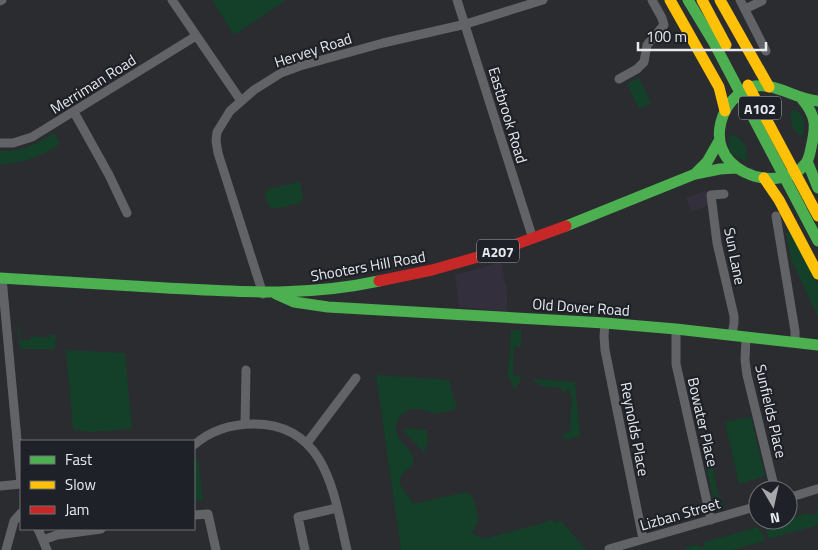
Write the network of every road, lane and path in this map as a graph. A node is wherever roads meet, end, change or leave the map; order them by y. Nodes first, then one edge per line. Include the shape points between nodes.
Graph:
1 (172, 0) edge
2 (458, 0) edge
3 (543, 0) edge
4 (652, 0) edge
5 (670, 0) edge
6 (688, 0) edge
7 (702, 0) edge
8 (720, 0) edge
9 (740, 0) edge
10 (762, 0) edge
11 (745, 9) junction
12 (466, 24) junction
13 (196, 36) junction
14 (766, 51) dead end
15 (620, 79) dead end
16 (769, 87) junction
17 (802, 99) junction
18 (241, 100) junction
19 (818, 102) edge
20 (725, 111) junction
21 (74, 112) junction
22 (817, 129) edge
23 (719, 140) junction
24 (0, 143) edge
25 (807, 161) junction
26 (736, 168) junction
27 (695, 174) junction
28 (764, 178) junction
29 (817, 185) edge
30 (724, 194) dead end
31 (127, 213) dead end
32 (776, 216) dead end
33 (818, 216) edge
34 (533, 239) junction
35 (818, 241) edge
36 (818, 274) edge
37 (1, 278) edge
38 (331, 290) junction
39 (263, 294) junction
40 (276, 294) junction
41 (338, 308) junction
42 (605, 323) junction
43 (676, 329) junction
44 (732, 335) junction
45 (746, 337) junction
46 (795, 342) junction
47 (818, 345) edge
48 (246, 370) dead end
49 (356, 378) dead end
50 (244, 424) junction
51 (307, 443) junction
52 (195, 445) edge
53 (20, 474) edge
54 (773, 480) edge
55 (20, 484) edge
56 (0, 486) edge
57 (817, 489) edge
58 (798, 495) edge
59 (337, 508) junction
60 (748, 509) edge
61 (20, 514) edge
62 (195, 516) edge
63 (711, 520) junction
64 (38, 530) edge
65 (93, 530) edge
66 (643, 539) junction
67 (43, 540) junction
68 (609, 548) dead end
69 (6, 550) edge
70 (47, 550) edge
71 (216, 550) edge
72 (305, 550) edge
73 (347, 550) edge

1 - 13 street
2 - 12 street, Eastbrook Road
3 - 12 street, Hervey Road
4 - 15 street via 664,25 647,45 644,62
5 - 20 main road via 722,94
6 - 35 main road, A102
7 - 33 main road, A102
8 - 16 main road
9 - 11 street
10 - 11 street
11 - 14 street
12 - 18 street, Hervey Road via 300,66 271,79
12 - 34 street, Eastbrook Road
13 - 18 street
13 - 21 street, Merriman Road
16 - 17 main road
16 - 20 main road via 746,89
17 - 19 main road
17 - 22 main road via 812,113
18 - 39 street, Hervey Road via 222,122 216,141
20 - 23 main road
21 - 24 street, Merriman Road via 23,141
21 - 31 street
22 - 25 main road
23 - 26 main road via 727,161
23 - 27 main road, Shooters Hill Road / A207 via 707,162
25 - 28 main road via 784,178
25 - 29 main road
26 - 27 main road, Shooters Hill Road / A207
26 - 28 main road
27 - 34 main road, Shooters Hill Road / A207
28 - 36 main road
30 - 44 street, Sun Lane via 711,195 717,243 734,316
32 - 46 street via 796,331
34 - 38 main road, Shooters Hill Road / A207 via 432,270
37 - 39 main road, Shooters Hill Road / A207
37 - 53 street
38 - 40 main road, Shooters Hill Road / A207
38 - 41 main road
39 - 40 main road, Shooters Hill Road / A207
40 - 41 main road, Old Dover Road via 294,302
41 - 42 main road, Old Dover Road
42 - 43 main road, Old Dover Road
42 - 66 street, Reynolds Place via 605,350
43 - 44 main road, Old Dover Road
43 - 63 street, Bowater Place via 676,364
44 - 45 main road, Old Dover Road
45 - 46 main road, Old Dover Road
45 - 54 street, Sunfields Place via 747,375
46 - 47 main road, Old Dover Road
48 - 50 street
49 - 51 street
50 - 51 street via 282,429
50 - 52 street via 211,433
51 - 59 street via 327,473
55 - 56 street
57 - 58 street
59 - 72 street via 298,517
59 - 73 street
60 - 63 street, Lizban Street
61 - 69 street via 14,521
62 - 71 street via 208,514
63 - 66 street, Lizban Street
64 - 67 street
65 - 67 street
66 - 68 street, Lizban Street
67 - 70 street

